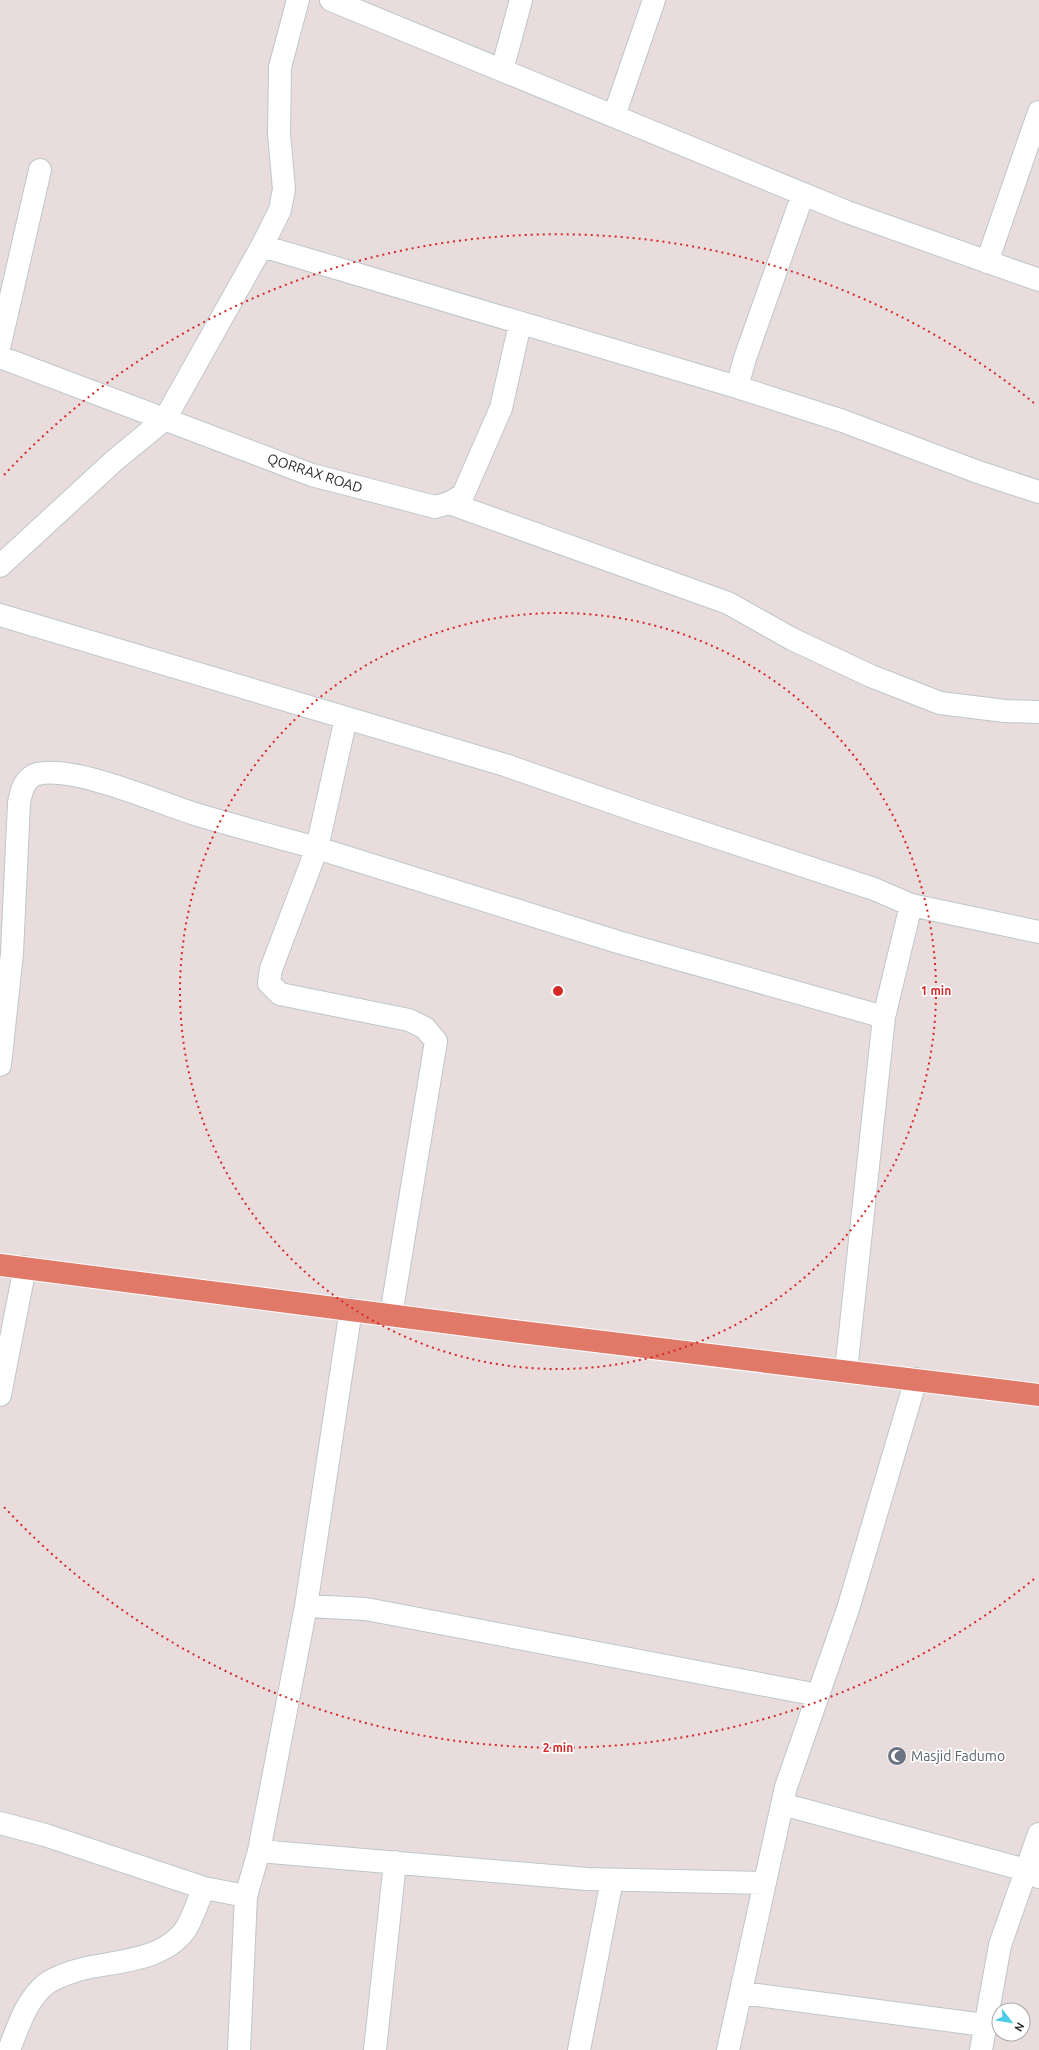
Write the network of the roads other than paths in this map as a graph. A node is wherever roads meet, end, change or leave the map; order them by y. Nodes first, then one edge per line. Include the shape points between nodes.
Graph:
1 (298, 0) edge
2 (331, 0) edge
3 (520, 0) edge
4 (654, 0) edge
5 (502, 70) junction
6 (1039, 112) edge
7 (614, 116) junction
8 (40, 170) dead end
9 (803, 194) junction
10 (262, 246) junction
11 (987, 262) junction
12 (1039, 280) edge
13 (520, 324) junction
14 (0, 344) edge
15 (0, 357) edge
16 (737, 387) junction
17 (165, 420) junction
18 (1039, 492) edge
19 (449, 503) junction
20 (0, 566) edge
21 (0, 615) edge
22 (1039, 712) edge
23 (346, 718) junction
24 (317, 848) junction
25 (911, 905) junction
26 (1039, 932) edge
27 (884, 1017) junction
28 (0, 1065) edge
29 (0, 1265) edge
30 (25, 1267) junction
31 (350, 1309) junction
32 (391, 1315) junction
33 (846, 1371) junction
34 (916, 1380) junction
35 (0, 1395) edge
36 (1039, 1395) edge
37 (306, 1606) junction
38 (818, 1695) junction
39 (782, 1804) junction
40 (0, 1823) edge
41 (1039, 1834) edge
42 (259, 1851) junction
43 (395, 1862) junction
44 (1032, 1873) edge
45 (612, 1880) junction
46 (765, 1883) junction
47 (204, 1888) junction
48 (246, 1896) junction
49 (742, 1993) junction
50 (984, 2024) junction
51 (9, 2050) edge
52 (239, 2050) edge
53 (375, 2050) edge
54 (579, 2050) edge
55 (728, 2050) edge
56 (981, 2050) edge

1 - 10 street via 280,66 279,134 284,189 280,210
2 - 5 street
3 - 5 street
4 - 7 street
5 - 7 street
6 - 11 street
7 - 9 street
8 - 14 street
9 - 11 street
9 - 16 street
10 - 13 street
10 - 17 street
11 - 12 street
13 - 16 street
13 - 19 street via 501,408 462,495
15 - 17 street, QORRAX ROAD
16 - 18 street via 843,421
17 - 19 street, QORRAX ROAD via 312,475 435,507
17 - 20 street via 114,460
19 - 22 street via 728,603 792,639 871,676 940,703 1005,711
21 - 23 street
23 - 24 street
23 - 25 street via 505,766 874,889
24 - 27 street via 618,942
24 - 28 street via 194,813 108,784 48,772 36,774 25,783 19,803 12,953
24 - 32 street via 271,969 269,983 280,994 409,1020 425,1028 436,1041
25 - 26 street
25 - 27 street
27 - 33 street
29 - 30 main road
30 - 31 main road
30 - 35 street
31 - 32 main road
31 - 37 street
32 - 33 main road
33 - 34 main road
34 - 36 main road
34 - 38 street via 848,1608
37 - 38 street via 366,1609
37 - 42 street
38 - 39 street
39 - 44 street
39 - 46 street
40 - 47 street via 45,1835
41 - 44 street
42 - 43 street
42 - 48 street
43 - 45 street
43 - 53 street
44 - 50 street via 1000,1945
45 - 46 street
45 - 54 street
46 - 49 street
47 - 48 street
47 - 51 street via 187,1927 168,1947 133,1960 81,1969 47,1983 31,1999
48 - 52 street
49 - 50 street
49 - 55 street
50 - 56 street

